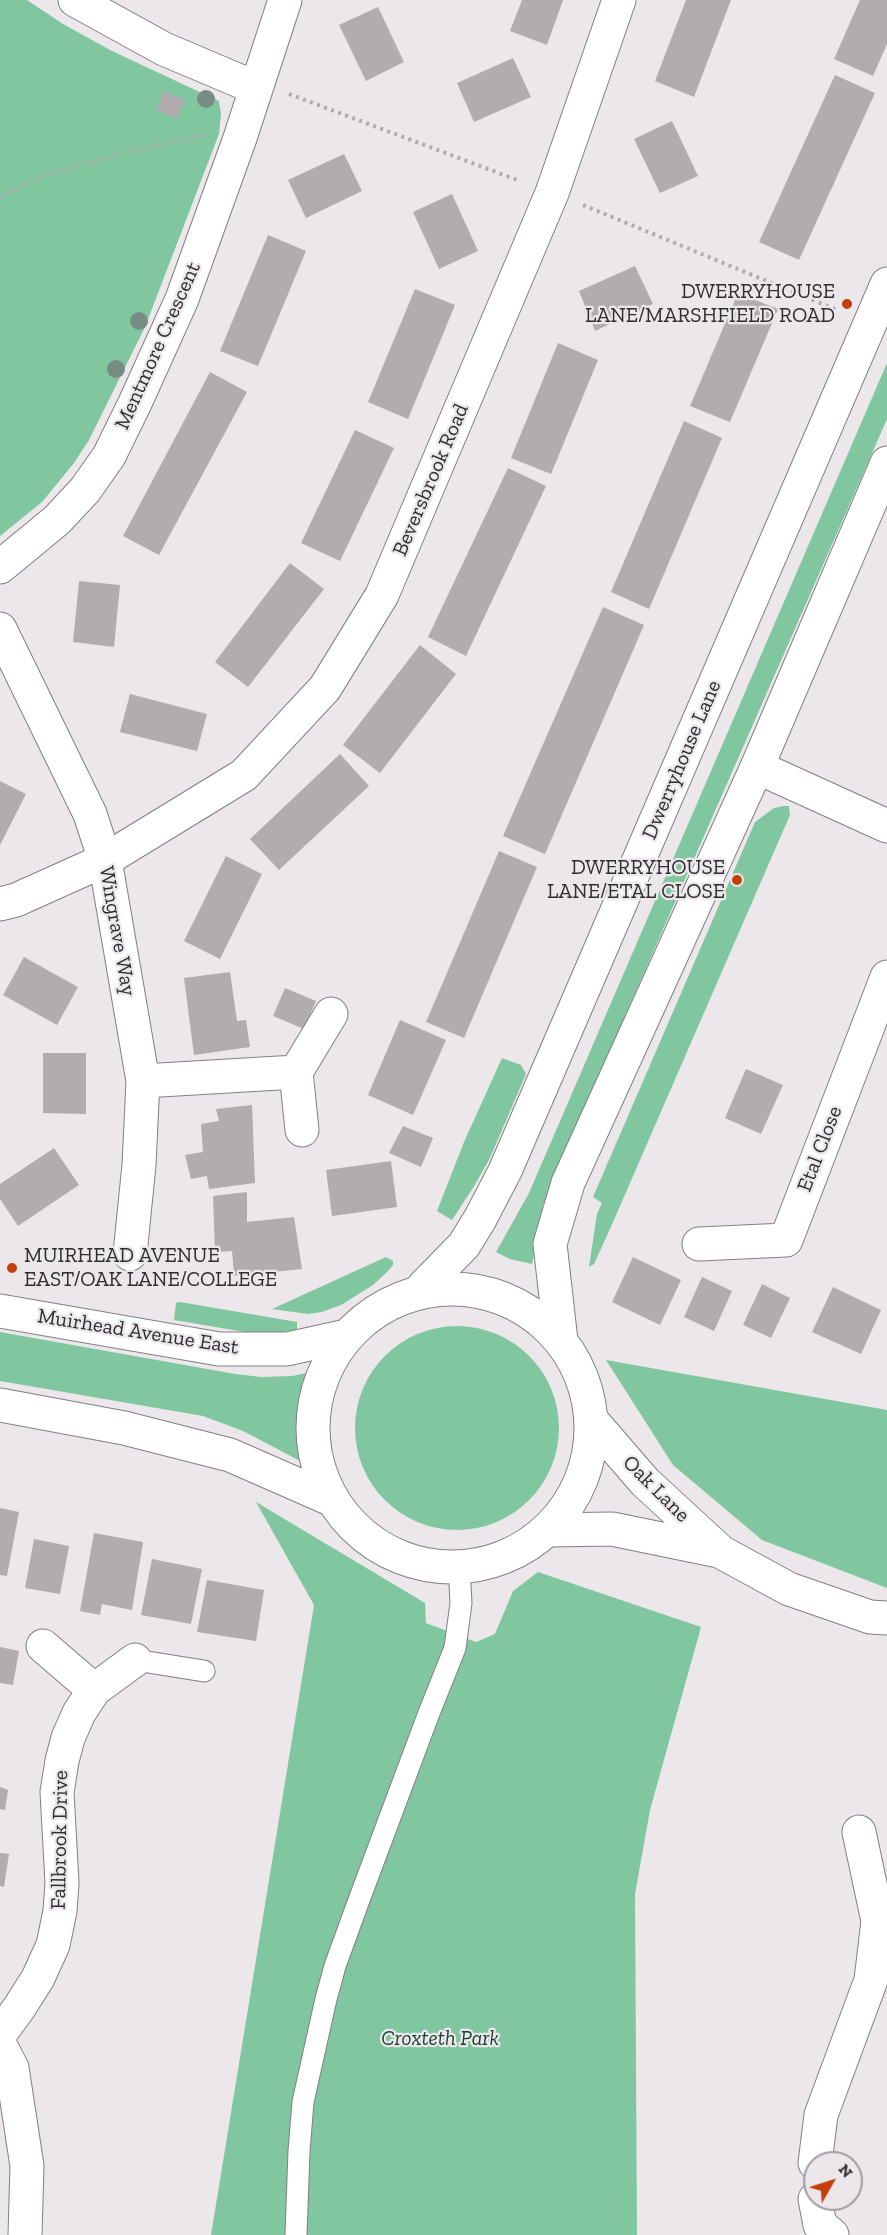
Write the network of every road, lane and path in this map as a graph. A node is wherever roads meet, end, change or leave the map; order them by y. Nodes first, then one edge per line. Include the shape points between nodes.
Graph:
1 (75, 0) edge
2 (285, 0) edge
3 (619, 0) edge
4 (256, 88) junction
5 (240, 138) junction
6 (484, 167) dead end
7 (552, 193) junction
8 (0, 197) edge
9 (887, 284) edge
10 (870, 323) junction
11 (887, 463) edge
12 (0, 567) edge
13 (0, 629) edge
14 (757, 767) junction
15 (887, 826) edge
16 (105, 860) junction
17 (0, 904) edge
18 (887, 977) edge
19 (331, 1014) dead end
20 (296, 1072) junction
21 (143, 1081) junction
22 (302, 1130) dead end
23 (699, 1244) dead end
24 (130, 1254) dead end
25 (423, 1287) junction
26 (0, 1311) edge
27 (346, 1336) junction
28 (561, 1341) junction
29 (0, 1405) edge
30 (594, 1423) junction
31 (328, 1498) junction
32 (548, 1530) junction
33 (721, 1552) junction
34 (459, 1568) junction
35 (887, 1618) edge
36 (43, 1646) dead end
37 (135, 1660) joint
38 (204, 1671) dead end
39 (94, 1690) junction
40 (859, 1832) dead end
41 (0, 2034) edge
42 (0, 2045) edge
43 (816, 2151) edge
44 (817, 2211) edge
45 (25, 2235) edge
46 (296, 2235) edge
47 (832, 2235) edge

1 - 4 street via 164,49
2 - 4 street, Mentmore Crescent
3 - 7 street, Beversbrook Road
4 - 5 street, Mentmore Crescent
4 - 6 path via 296,96
5 - 8 path via 203,135 143,148 45,174
5 - 12 street, Mentmore Crescent via 182,299 109,456 57,520
7 - 10 path
7 - 16 street, Beversbrook Road via 382,595 325,688 244,775
9 - 10 street, Dwerryhouse Lane
10 - 25 street, Dwerryhouse Lane via 505,1171 464,1245
11 - 14 street
13 - 16 street, Wingrave Way via 90,814
14 - 15 street
14 - 28 street via 568,1183 550,1245
16 - 17 street, Beversbrook Road
16 - 21 street, Wingrave Way
18 - 23 street, Etal Close via 786,1240
19 - 20 street
20 - 21 street
20 - 22 street
21 - 24 street, Wingrave Way
25 - 27 street via 384,1306
25 - 28 street via 454,1287 492,1295 529,1312
26 - 27 street, Muirhead Avenue East via 219,1349 287,1349
27 - 31 street via 324,1371 312,1418 317,1466
28 - 30 street via 581,1377
29 - 31 street via 124,1428 230,1455
30 - 32 street via 589,1454 572,1500
30 - 33 street, Oak Lane via 645,1482
31 - 34 street via 363,1537 402,1559
32 - 33 street, Oak Lane via 612,1528
32 - 34 street via 507,1557
33 - 35 street, Oak Lane via 789,1589 870,1617
34 - 46 lane via 461,1603 455,1648 359,1900 326,1999 303,2102
36 - 39 street
37 - 38 lane
37 - 39 street, Fallbrook Drive
39 - 41 street, Fallbrook Drive via 75,1722 57,1792 62,1883 53,1945 38,1978
40 - 43 street via 878,1921 871,1980 820,2115
42 - 45 street via 12,2068 27,2166
44 - 47 street via 820,2225

